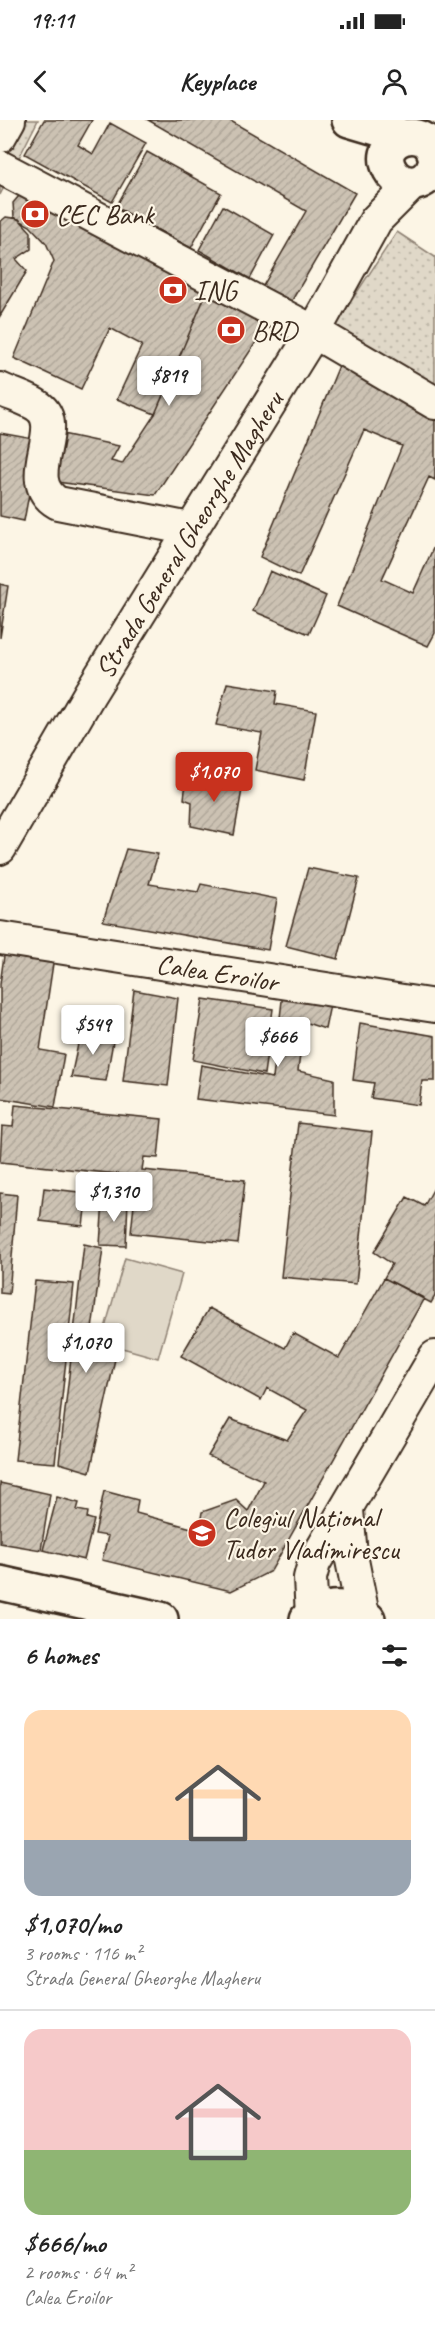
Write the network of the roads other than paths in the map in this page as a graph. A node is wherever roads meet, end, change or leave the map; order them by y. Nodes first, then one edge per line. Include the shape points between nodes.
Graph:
1 (351, 121) edge
2 (0, 167) edge
3 (414, 167) edge
4 (314, 332) junction
5 (0, 389) edge
6 (435, 403) edge
7 (190, 529) junction
8 (0, 848) edge
9 (0, 938) edge
10 (435, 1006) edge
11 (435, 1357) edge
12 (347, 1510) junction
13 (0, 1583) edge
14 (310, 1617) edge
15 (365, 1617) edge
16 (161, 1619) edge

1 - 3 main road
2 - 4 street
3 - 4 street, Strada General Gheorghe Magheru via 376,220
4 - 6 street
4 - 7 street, Strada General Gheorghe Magheru
5 - 7 street via 40,408 45,416 41,476 48,497 58,503
7 - 8 street, Strada General Gheorghe Magheru
9 - 10 street, Calea Eroilor
11 - 12 street
12 - 14 street via 314,1563
12 - 15 street via 351,1556
13 - 16 main road
14 - 15 main road via 337,1607

